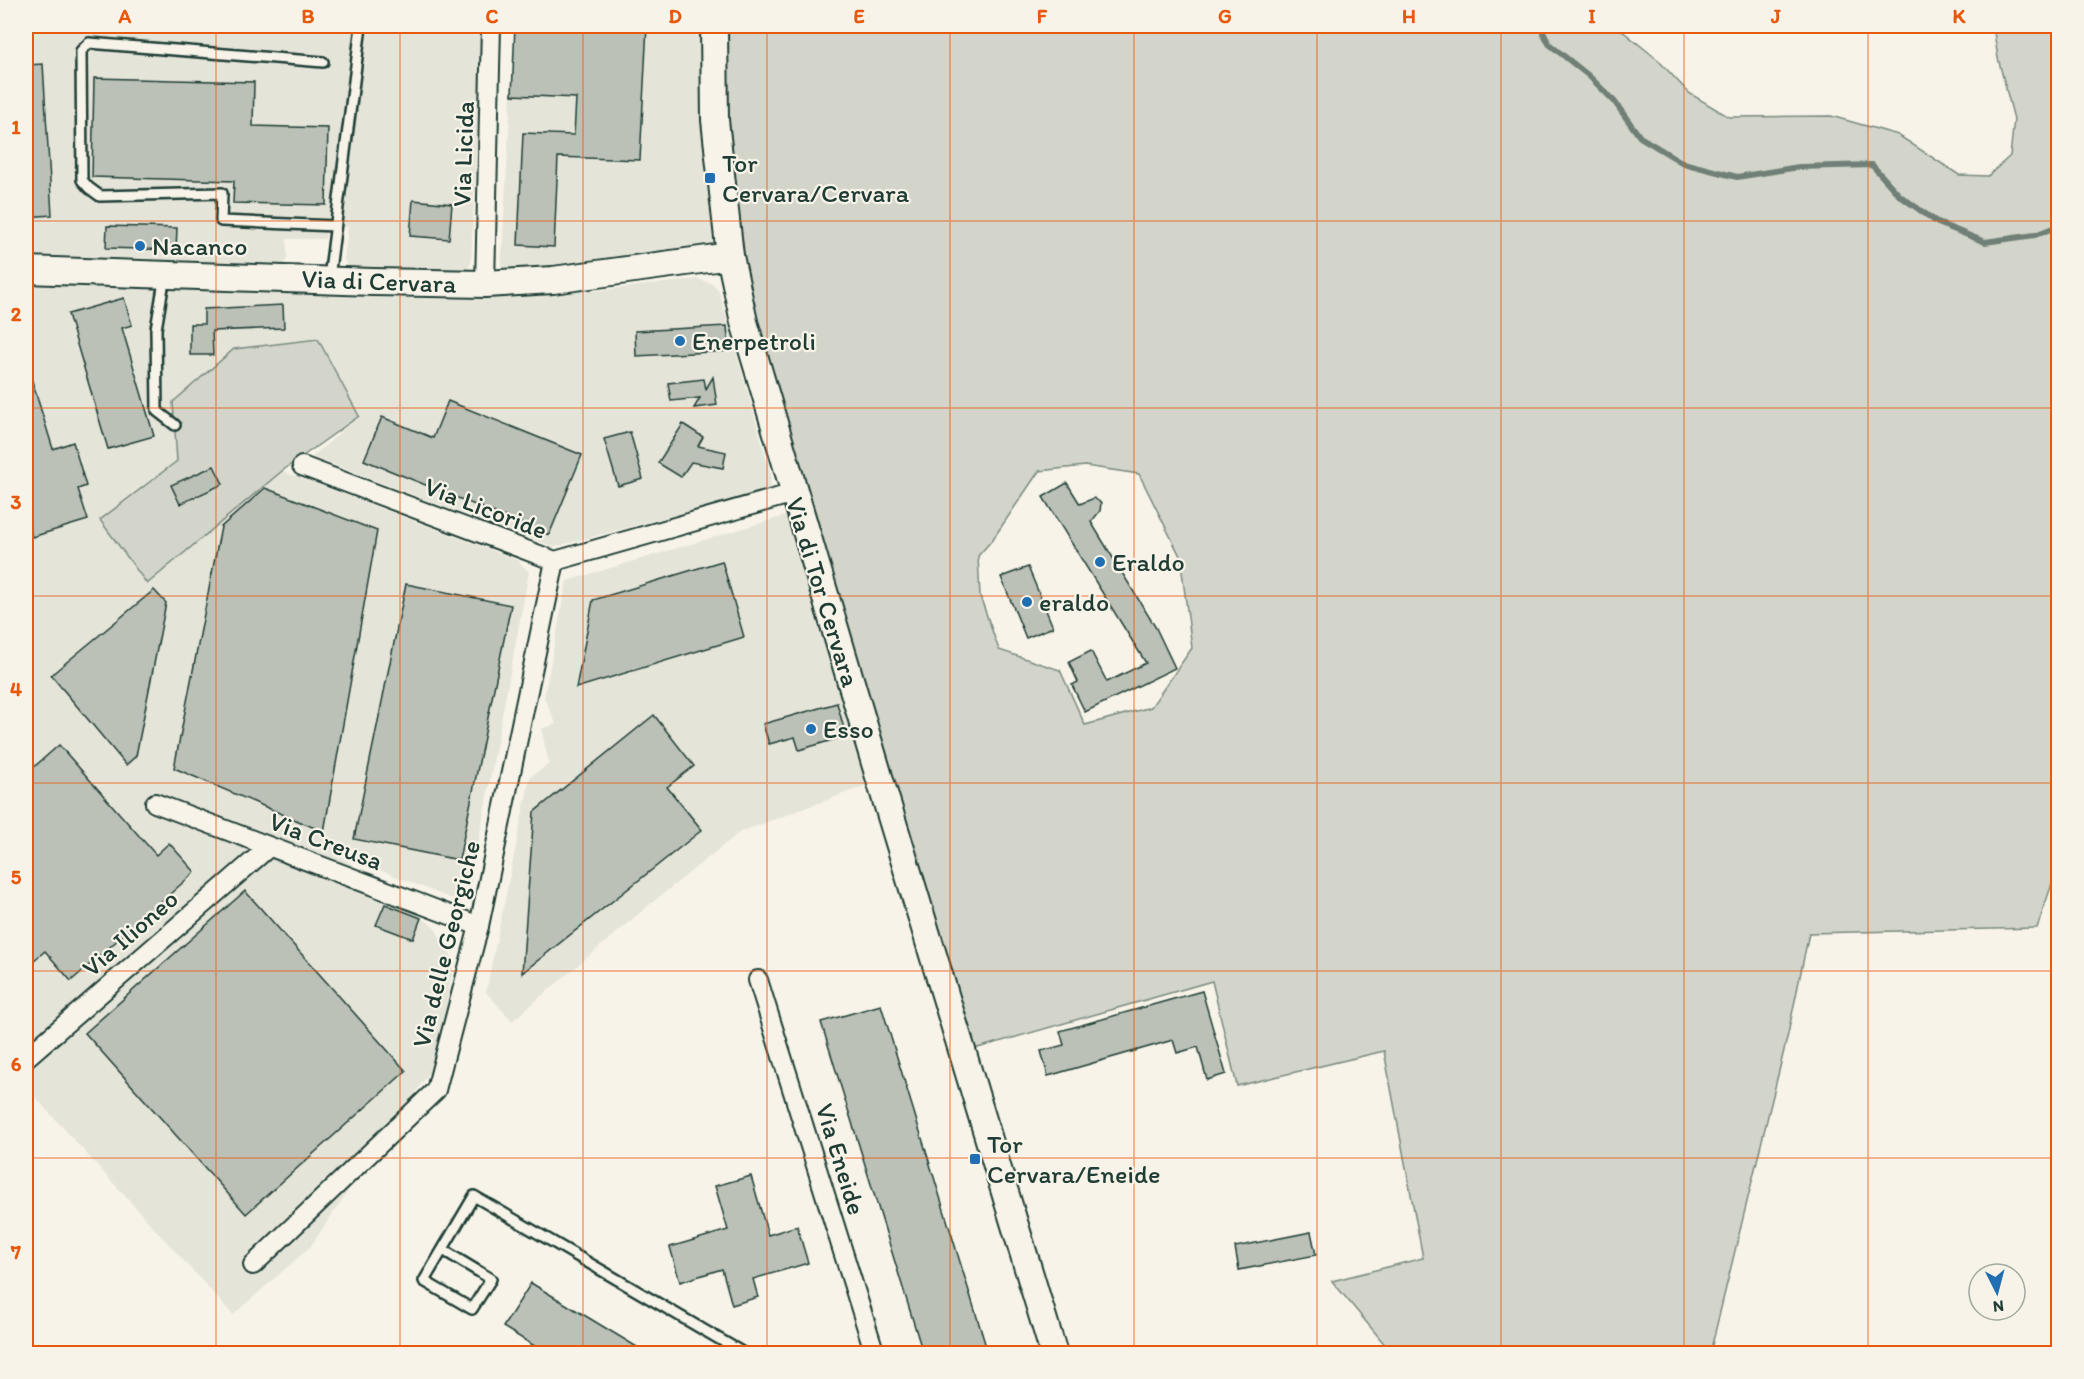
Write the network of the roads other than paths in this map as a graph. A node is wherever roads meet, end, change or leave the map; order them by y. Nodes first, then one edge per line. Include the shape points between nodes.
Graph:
1 (361, 26) edge
2 (491, 26) edge
3 (714, 26) edge
4 (323, 62) dead end
5 (335, 226) junction
6 (730, 256) junction
7 (26, 270) edge
8 (165, 274) junction
9 (328, 280) junction
10 (485, 284) junction
11 (175, 425) dead end
12 (302, 466) dead end
13 (794, 493) junction
14 (555, 561) junction
15 (155, 803) dead end
16 (269, 847) junction
17 (479, 926) junction
18 (758, 980) dead end
19 (26, 1058) edge
20 (443, 1250) junction
21 (252, 1265) dead end
22 (745, 1353) edge
23 (875, 1353) edge
24 (1054, 1353) edge

1 - 5 lane
2 - 10 street, Via Licida
3 - 6 street, Via di Tor Cervara via 715,120
4 - 5 lane via 89,44 81,51 82,180 100,196 222,193 221,221
5 - 9 lane
6 - 10 street, Via di Cervara via 553,280
6 - 13 street, Via di Tor Cervara via 744,322
7 - 8 street, Via di Cervara
8 - 9 street, Via di Cervara
8 - 11 lane via 156,329 157,411
9 - 10 street, Via di Cervara
12 - 14 street, Via Licoride
13 - 14 street, Via Licoride
13 - 24 street, Via di Tor Cervara
14 - 17 street, Via delle Georgiche
15 - 16 street, Via Creusa
16 - 17 street, Via Creusa
16 - 19 street, Via Ilioneo
17 - 21 street, Via delle Georgiche via 436,1090
18 - 23 street, Via Eneide
20 - 20 lane via 424,1281 472,1309 491,1279
20 - 22 lane via 474,1196

